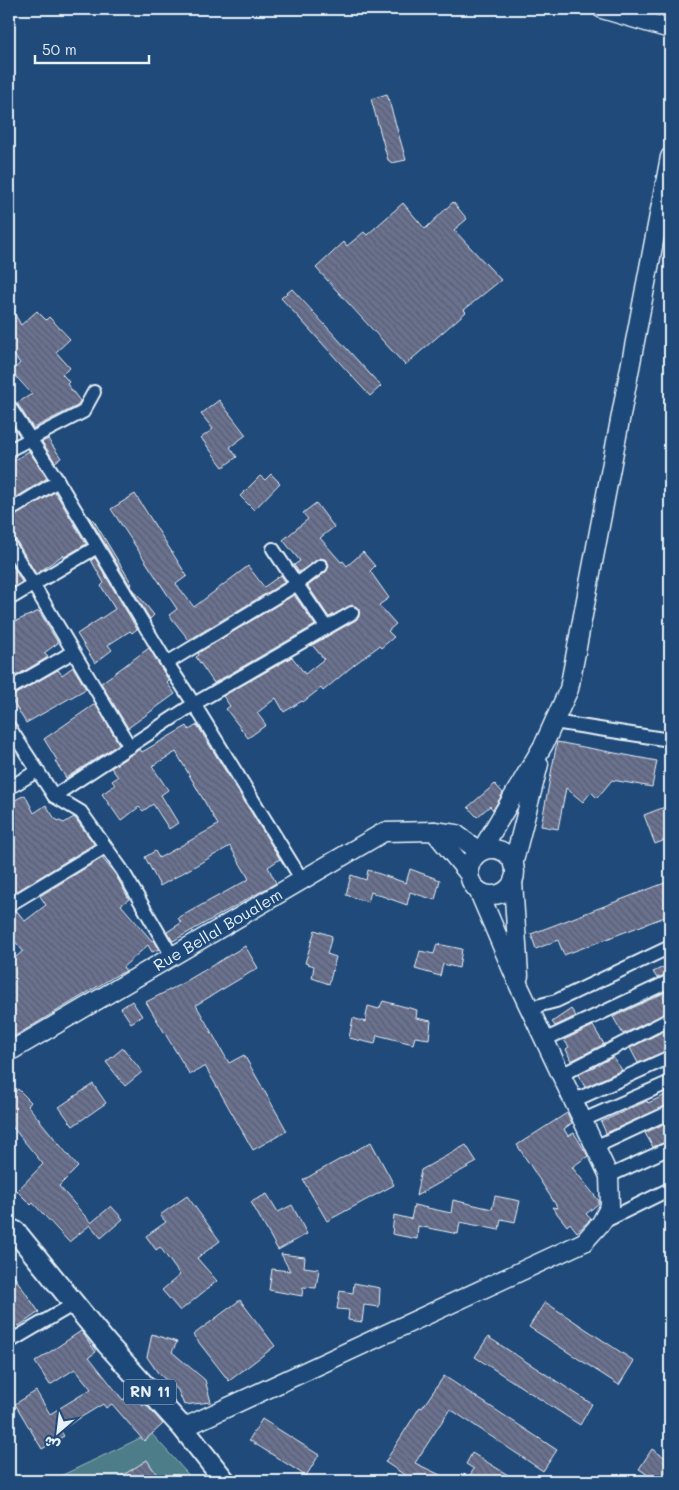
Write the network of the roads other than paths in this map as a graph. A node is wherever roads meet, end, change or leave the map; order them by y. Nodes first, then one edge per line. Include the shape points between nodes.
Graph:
1 (602, 9) edge
2 (670, 29) edge
3 (670, 157) edge
4 (94, 392) dead end
5 (9, 406) edge
6 (31, 437) junction
7 (9, 450) edge
8 (58, 481) junction
9 (9, 511) edge
10 (9, 544) edge
11 (97, 547) junction
12 (273, 549) dead end
13 (320, 566) dead end
14 (297, 584) junction
15 (32, 585) junction
16 (9, 600) edge
17 (352, 613) dead end
18 (326, 627) junction
19 (73, 652) junction
20 (167, 663) junction
21 (9, 689) edge
22 (194, 704) junction
23 (554, 722) junction
24 (9, 727) edge
25 (670, 740) edge
26 (544, 744) junction
27 (130, 746) junction
28 (37, 770) junction
29 (9, 788) edge
30 (54, 796) junction
31 (434, 831) junction
32 (105, 847) junction
33 (481, 851) junction
34 (513, 873) junction
35 (469, 874) junction
36 (302, 880) junction
37 (478, 890) junction
38 (9, 905) edge
39 (670, 947) edge
40 (172, 956) junction
41 (670, 981) edge
42 (519, 986) junction
43 (529, 1008) junction
44 (670, 1019) edge
45 (544, 1040) junction
46 (9, 1052) edge
47 (670, 1057) edge
48 (561, 1075) junction
49 (670, 1082) edge
50 (573, 1101) junction
51 (670, 1112) edge
52 (583, 1120) junction
53 (595, 1147) junction
54 (670, 1148) edge
55 (609, 1176) junction
56 (670, 1189) edge
57 (601, 1223) junction
58 (9, 1228) edge
59 (74, 1304) junction
60 (9, 1342) edge
61 (183, 1428) junction
62 (225, 1481) edge

1 - 2 main road
3 - 23 main road via 569,689
4 - 6 street via 83,412
5 - 6 street
6 - 7 street
6 - 8 street
8 - 9 street
8 - 11 street
10 - 15 street
11 - 15 street
11 - 20 street
12 - 14 street
13 - 14 street
14 - 18 street
14 - 20 street
15 - 16 street
15 - 19 street
17 - 18 street
18 - 22 street
19 - 21 street
19 - 27 street
20 - 22 street
22 - 27 street
22 - 36 street
23 - 25 street
23 - 26 main road
24 - 28 street
26 - 33 main road
26 - 34 main road
27 - 30 street
28 - 29 street
28 - 30 street
30 - 32 street via 81,812
31 - 33 main road, Rue Bellal Boualem via 456,834
31 - 35 main road
31 - 36 main road, Rue Bellal Boualem via 384,832
32 - 38 street
32 - 40 street
33 - 34 main road via 504,852 510,858
33 - 35 main road via 471,861
34 - 37 main road via 504,891 498,894
34 - 42 main road
35 - 37 main road
36 - 40 main road, Rue Bellal Boualem
37 - 42 main road
39 - 43 street via 556,1002
40 - 46 main road, Rue Bellal Boualem
41 - 45 street
42 - 43 main road
43 - 45 main road
44 - 48 street
45 - 48 main road
47 - 50 street
48 - 50 main road
49 - 52 street
50 - 52 main road
51 - 53 street
52 - 53 main road
53 - 55 main road
54 - 55 street
55 - 57 main road via 610,1206
56 - 57 street
57 - 61 main road via 584,1242
58 - 59 main road, RN 11 via 16,1232
59 - 60 street
59 - 61 main road, RN 11
61 - 62 main road, RN 11

